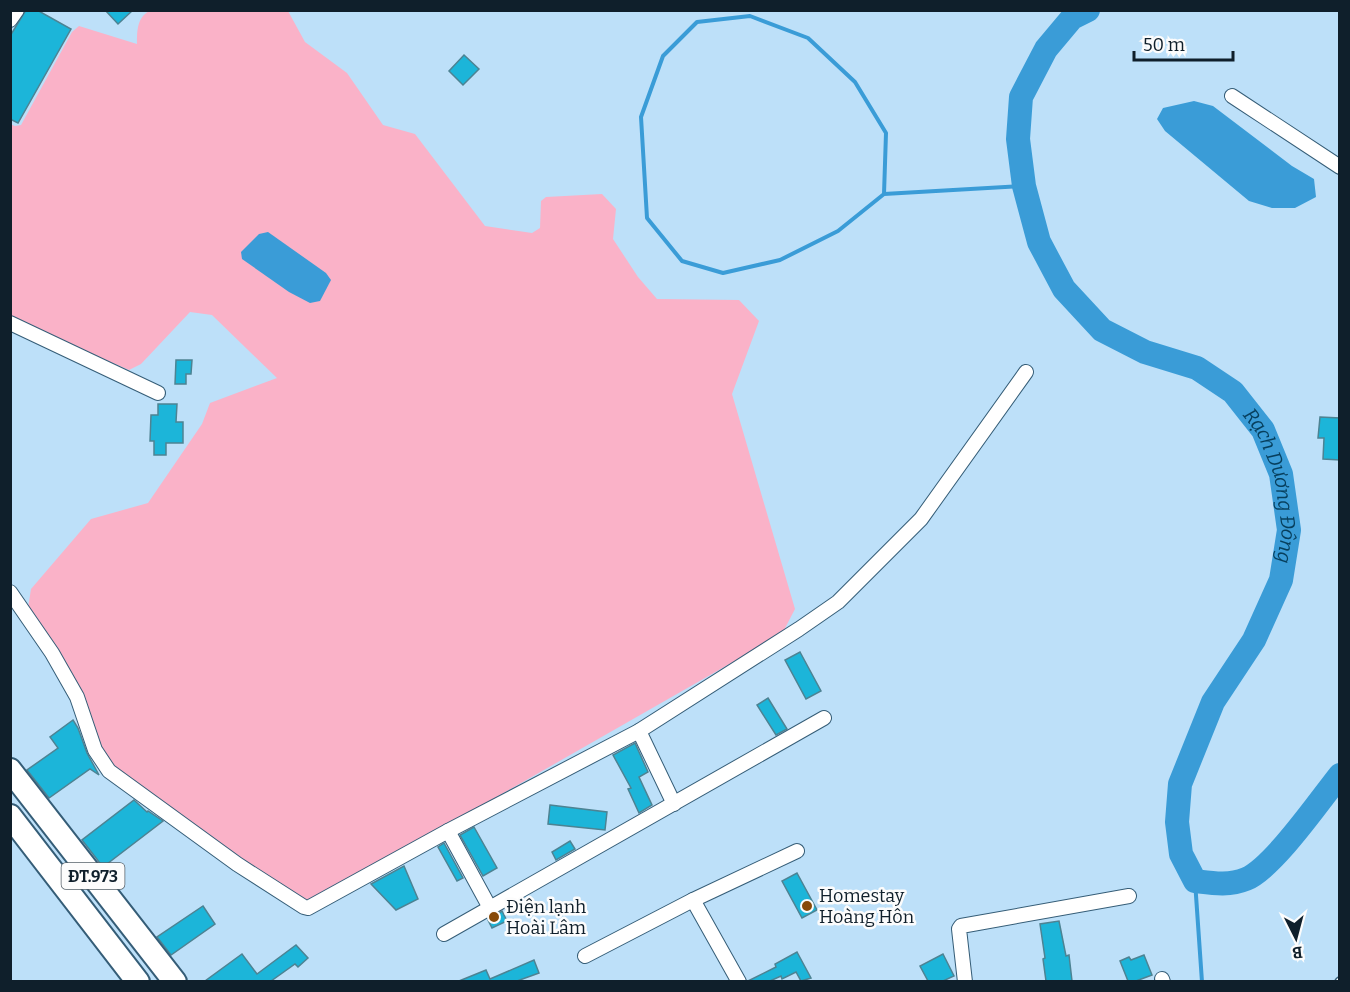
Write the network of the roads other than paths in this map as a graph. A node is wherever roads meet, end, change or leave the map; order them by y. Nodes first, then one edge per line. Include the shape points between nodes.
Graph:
1 (17, 10) edge
2 (10, 20) edge
3 (1232, 96) dead end
4 (1340, 168) edge
5 (10, 323) edge
6 (1026, 372) dead end
7 (158, 393) dead end
8 (10, 592) edge
9 (824, 718) dead end
10 (639, 731) junction
11 (10, 770) edge
12 (674, 804) junction
13 (10, 816) edge
14 (448, 831) junction
15 (797, 850) dead end
16 (1129, 896) dead end
17 (693, 900) junction
18 (490, 908) junction
19 (444, 934) dead end
20 (585, 956) dead end
21 (138, 981) edge
22 (175, 981) edge
23 (739, 981) edge
24 (965, 981) edge

1 - 2 street
3 - 4 street
5 - 7 street
6 - 10 street via 921,519 838,602
8 - 14 street via 77,697 95,750 109,771 304,908
9 - 12 street
10 - 12 street
10 - 14 street
11 - 22 main road, ĐT.973
12 - 18 street
13 - 21 main road, ĐT.973
14 - 18 street
15 - 17 street
16 - 24 street via 961,926
17 - 20 street
17 - 23 street
18 - 19 street

